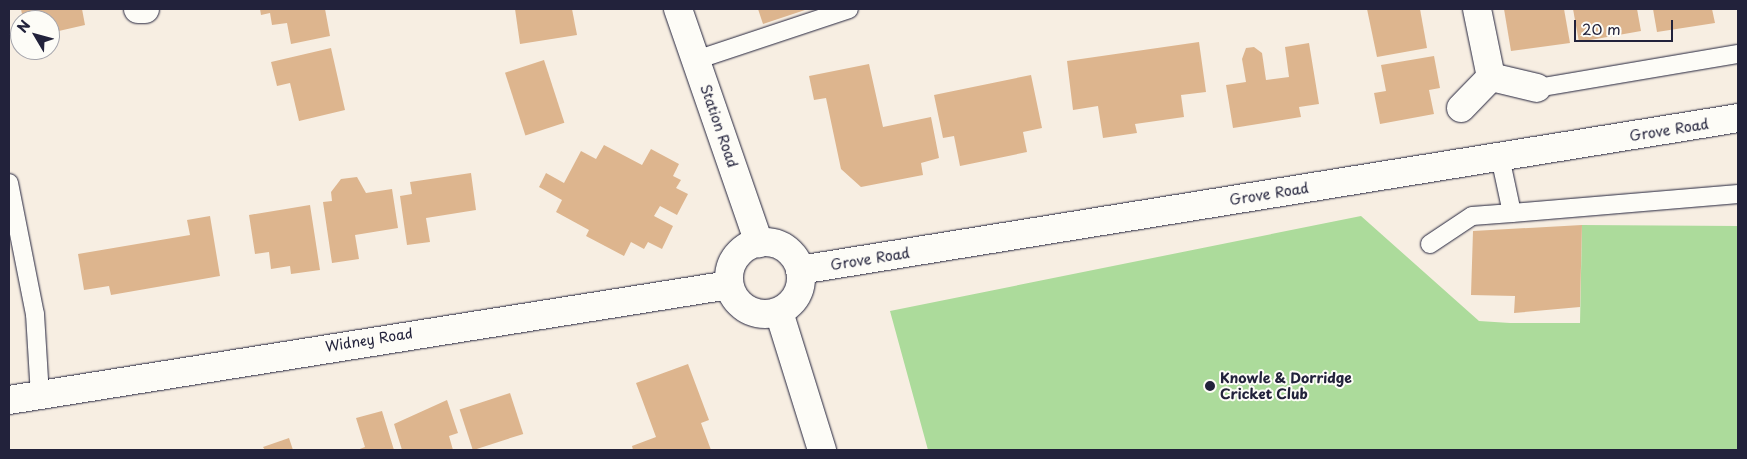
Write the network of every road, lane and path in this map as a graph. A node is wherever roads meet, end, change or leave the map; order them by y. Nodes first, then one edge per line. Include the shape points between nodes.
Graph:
1 (138, 9) edge
2 (146, 9) edge
3 (678, 9) edge
4 (849, 9) edge
5 (1477, 9) edge
6 (1738, 54) edge
7 (696, 60) junction
8 (1491, 77) junction
9 (1537, 88) joint
10 (1461, 108) dead end
11 (1738, 118) edge
12 (1500, 157) junction
13 (9, 183) edge
14 (1738, 194) edge
15 (1512, 214) junction
16 (759, 243) junction
17 (1430, 244) dead end
18 (800, 270) junction
19 (729, 285) junction
20 (779, 312) junction
21 (40, 395) junction
22 (9, 400) edge
23 (822, 450) edge

1 - 2 street
3 - 7 street, Station Road
4 - 7 lane
5 - 8 street
6 - 9 lane
7 - 16 street, Station Road
8 - 9 street
8 - 10 street
11 - 12 street, Grove Road
12 - 15 lane
12 - 18 street, Grove Road
13 - 21 lane via 35,314
14 - 15 lane
15 - 17 lane via 1472,216
16 - 18 street via 782,246
16 - 19 street via 735,257
18 - 20 street via 799,290
19 - 20 street via 747,310
19 - 21 street, Widney Road
20 - 23 street
21 - 22 street, Widney Road

